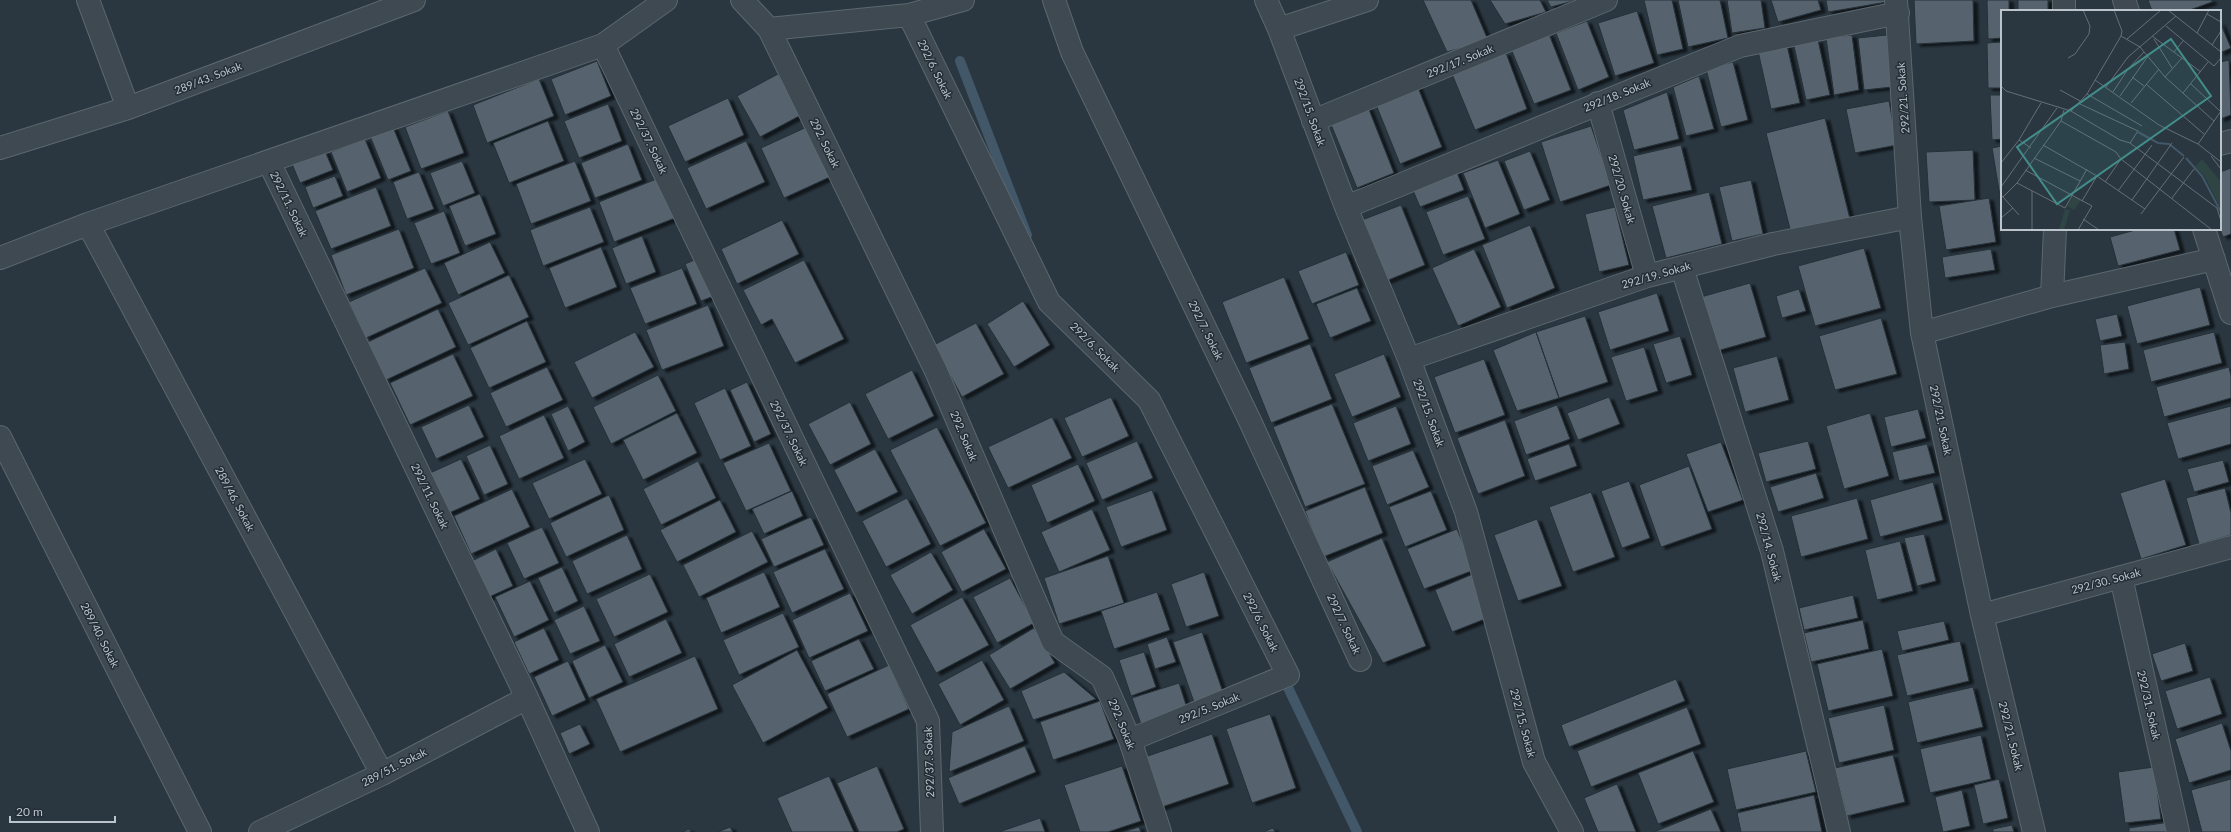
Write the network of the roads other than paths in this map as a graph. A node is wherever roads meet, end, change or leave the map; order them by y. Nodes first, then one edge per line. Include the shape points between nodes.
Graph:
1 (88, 0) edge
2 (414, 0) edge
3 (666, 0) edge
4 (742, 0) edge
5 (963, 0) edge
6 (1054, 0) edge
7 (1266, 0) edge
8 (1367, 0) edge
9 (1606, 0) edge
10 (2124, 0) edge
11 (931, 4) edge
12 (1897, 7) edge
13 (2128, 10) edge
14 (909, 15) junction
15 (770, 29) junction
16 (1279, 29) junction
17 (603, 45) junction
18 (1598, 103) junction
19 (128, 108) junction
20 (1313, 121) junction
21 (2231, 140) edge
22 (2221, 144) edge
23 (0, 148) edge
24 (269, 162) junction
25 (1346, 207) junction
26 (1910, 217) junction
27 (88, 224) junction
28 (2055, 230) edge
29 (2204, 230) edge
30 (0, 258) edge
31 (2214, 259) junction
32 (1682, 268) junction
33 (1647, 276) junction
34 (2052, 296) junction
35 (2231, 313) edge
36 (1922, 332) junction
37 (1410, 359) junction
38 (0, 437) edge
39 (2231, 547) edge
40 (2120, 577) junction
41 (1982, 615) junction
42 (1360, 660) dead end
43 (1288, 675) joint
44 (527, 698) junction
45 (1130, 740) junction
46 (382, 774) junction
47 (200, 832) edge
48 (260, 832) edge
49 (588, 832) edge
50 (932, 832) edge
51 (1160, 832) edge
52 (1572, 832) edge
53 (1839, 832) edge
54 (2034, 832) edge
55 (2178, 832) edge

1 - 19 street
2 - 19 street, 289/43. Sokak
3 - 17 street
4 - 15 street, 292. Sokak
5 - 11 street
6 - 42 street, 292/7. Sokak via 1072,52 1249,419
7 - 16 street, 292/15. Sokak
8 - 16 street
9 - 20 street, 292/17. Sokak
10 - 13 street
11 - 14 street
12 - 18 street, 292/18. Sokak via 1740,46
12 - 26 street, 292/21. Sokak
14 - 15 street
14 - 43 street, 292/6. Sokak via 1049,302 1149,400
15 - 45 street, 292. Sokak via 936,371 1053,642 1102,677
16 - 20 street, 292/15. Sokak
17 - 24 street
17 - 50 street, 292/37. Sokak via 928,721
18 - 25 street, 292/18. Sokak
18 - 33 street, 292/20. Sokak
19 - 23 street, 289/43. Sokak
20 - 25 street, 292/15. Sokak
21 - 22 street
24 - 27 street
24 - 44 street, 292/11. Sokak
25 - 37 street, 292/15. Sokak
26 - 32 street, 292/19. Sokak via 1773,244
26 - 36 street, 292/21. Sokak
27 - 30 street
27 - 46 street, 289/46. Sokak
28 - 34 street
29 - 31 street
31 - 34 street
31 - 35 street
32 - 33 street, 292/19. Sokak
32 - 53 street, 292/14. Sokak via 1772,551
33 - 37 street, 292/19. Sokak
34 - 36 street
36 - 41 street, 292/21. Sokak
37 - 52 street, 292/15. Sokak via 1466,512 1534,762
38 - 47 street, 289/40. Sokak
39 - 40 street, 292/30. Sokak
40 - 41 street, 292/30. Sokak
40 - 55 street, 292/31. Sokak
41 - 54 street, 292/21. Sokak
43 - 45 street, 292/5. Sokak
44 - 46 street, 289/51. Sokak
44 - 49 street, 292/11. Sokak
45 - 51 street, 292. Sokak
46 - 48 street, 289/51. Sokak

